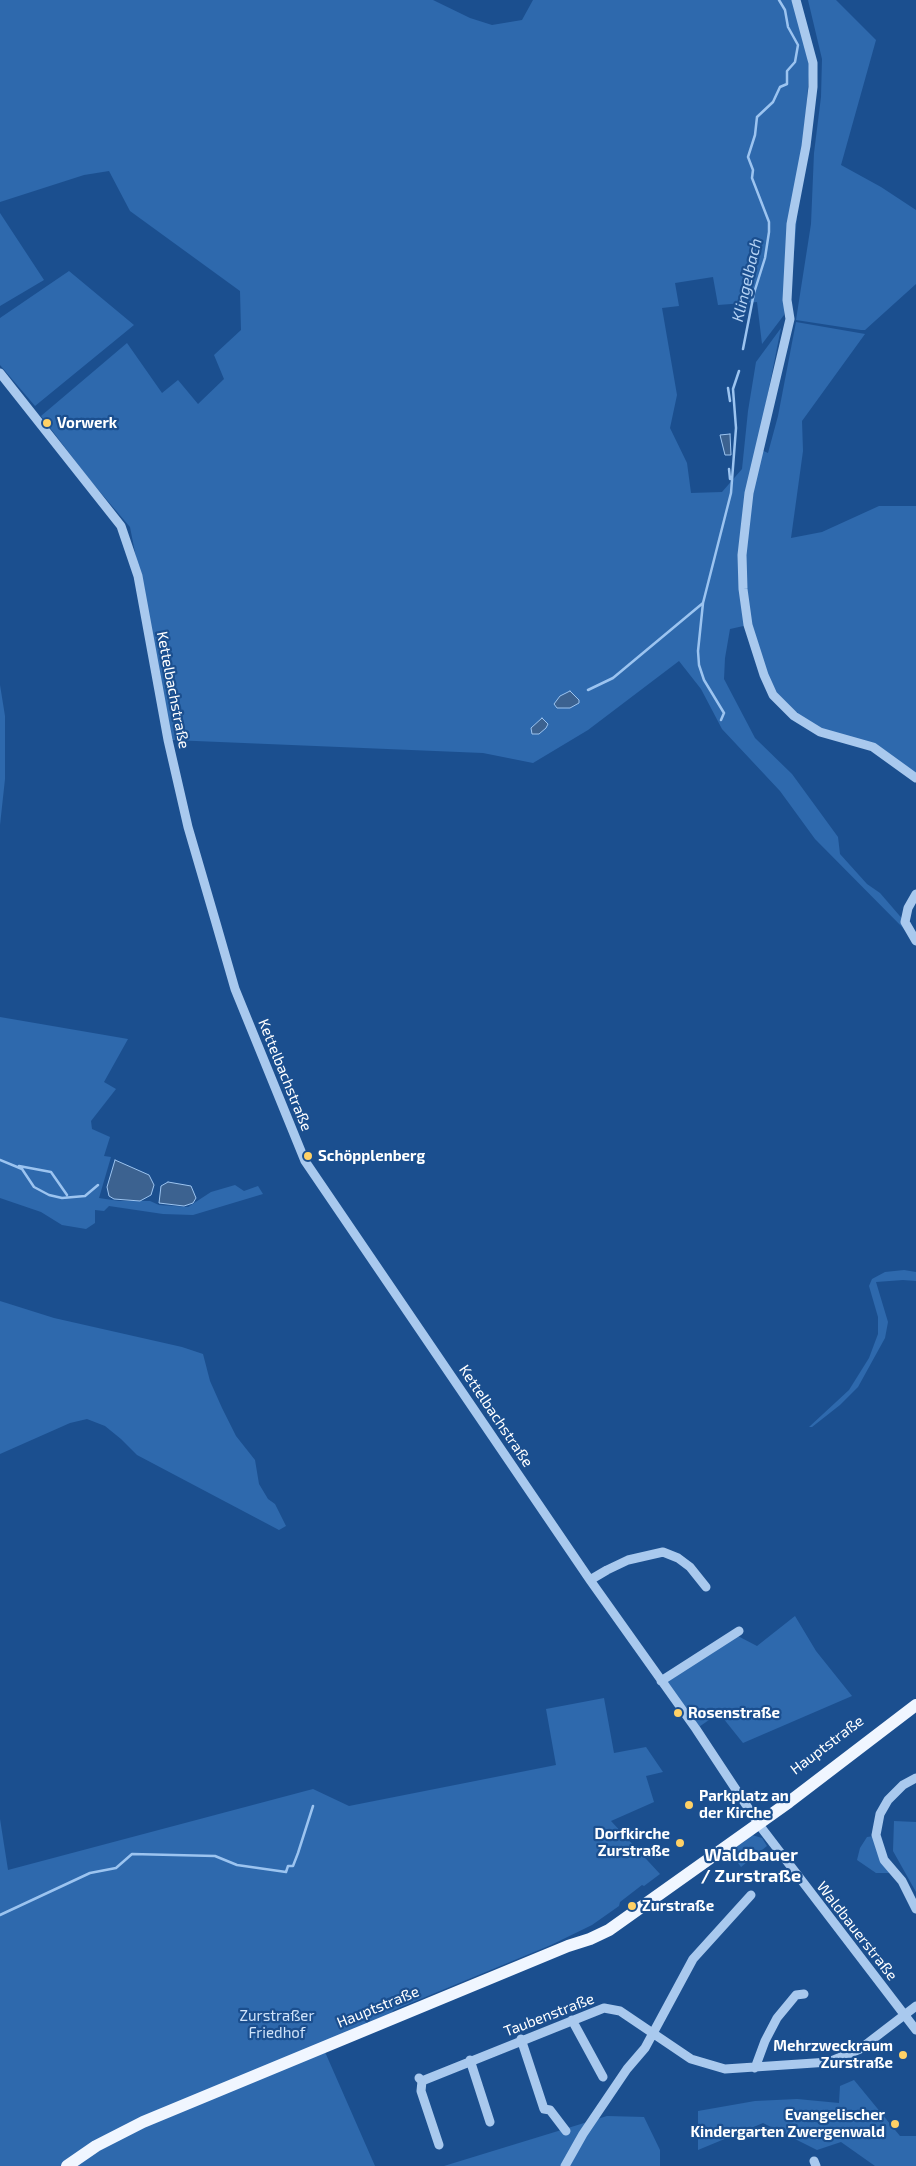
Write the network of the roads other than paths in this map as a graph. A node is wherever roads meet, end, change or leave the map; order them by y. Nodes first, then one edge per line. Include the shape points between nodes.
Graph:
1 (796, 0) edge
2 (0, 373) edge
3 (916, 778) edge
4 (916, 894) edge
5 (916, 941) edge
6 (590, 1580) junction
7 (706, 1587) dead end
8 (739, 1630) dead end
9 (661, 1682) junction
10 (913, 1707) edge
11 (916, 1778) edge
12 (757, 1821) junction
13 (751, 1895) dead end
14 (916, 1909) edge
15 (804, 1994) dead end
16 (916, 2006) edge
17 (905, 2015) junction
18 (572, 2020) junction
19 (916, 2030) edge
20 (653, 2033) junction
21 (521, 2039) junction
22 (470, 2060) junction
23 (755, 2068) junction
24 (603, 2077) dead end
25 (490, 2122) dead end
26 (566, 2131) dead end
27 (439, 2145) dead end
28 (67, 2166) edge
29 (565, 2166) edge

1 - 3 street via 813,62 813,87 791,224 787,300 790,319 749,493 742,554 744,598 764,675 773,694 794,716 820,732 873,747
2 - 6 street, Kettelbachstraße via 121,526 138,576 168,740 188,827 216,924 235,989 305,1161
4 - 5 street via 905,922
6 - 7 street via 628,1560 663,1552 690,1567
6 - 9 street, Kettelbachstraße
8 - 9 street
9 - 12 street, Kettelbachstraße
10 - 12 main road, Hauptstraße via 814,1783
10 - 12 main road, Hauptstraße via 837,1755
11 - 14 street via 903,1784 888,1800 880,1814 876,1835 884,1860 902,1881
12 - 17 street, Waldbauerstraße
12 - 28 main road, Hauptstraße via 609,1930 143,2122 96,2146
13 - 20 street via 692,1959
15 - 23 street via 796,1996 777,2018
16 - 17 street, Taubenstraße
17 - 19 street, Waldbauerstraße
17 - 23 street, Taubenstraße via 860,2049 836,2060
18 - 20 street, Taubenstraße via 604,2008 620,2011
18 - 21 street, Taubenstraße
18 - 24 street
20 - 23 street, Taubenstraße via 691,2059 725,2069
20 - 29 street via 583,2134
21 - 22 street, Taubenstraße
21 - 26 street via 544,2109 550,2110
22 - 25 street
22 - 27 street, Taubenstraße via 421,2079 421,2091

